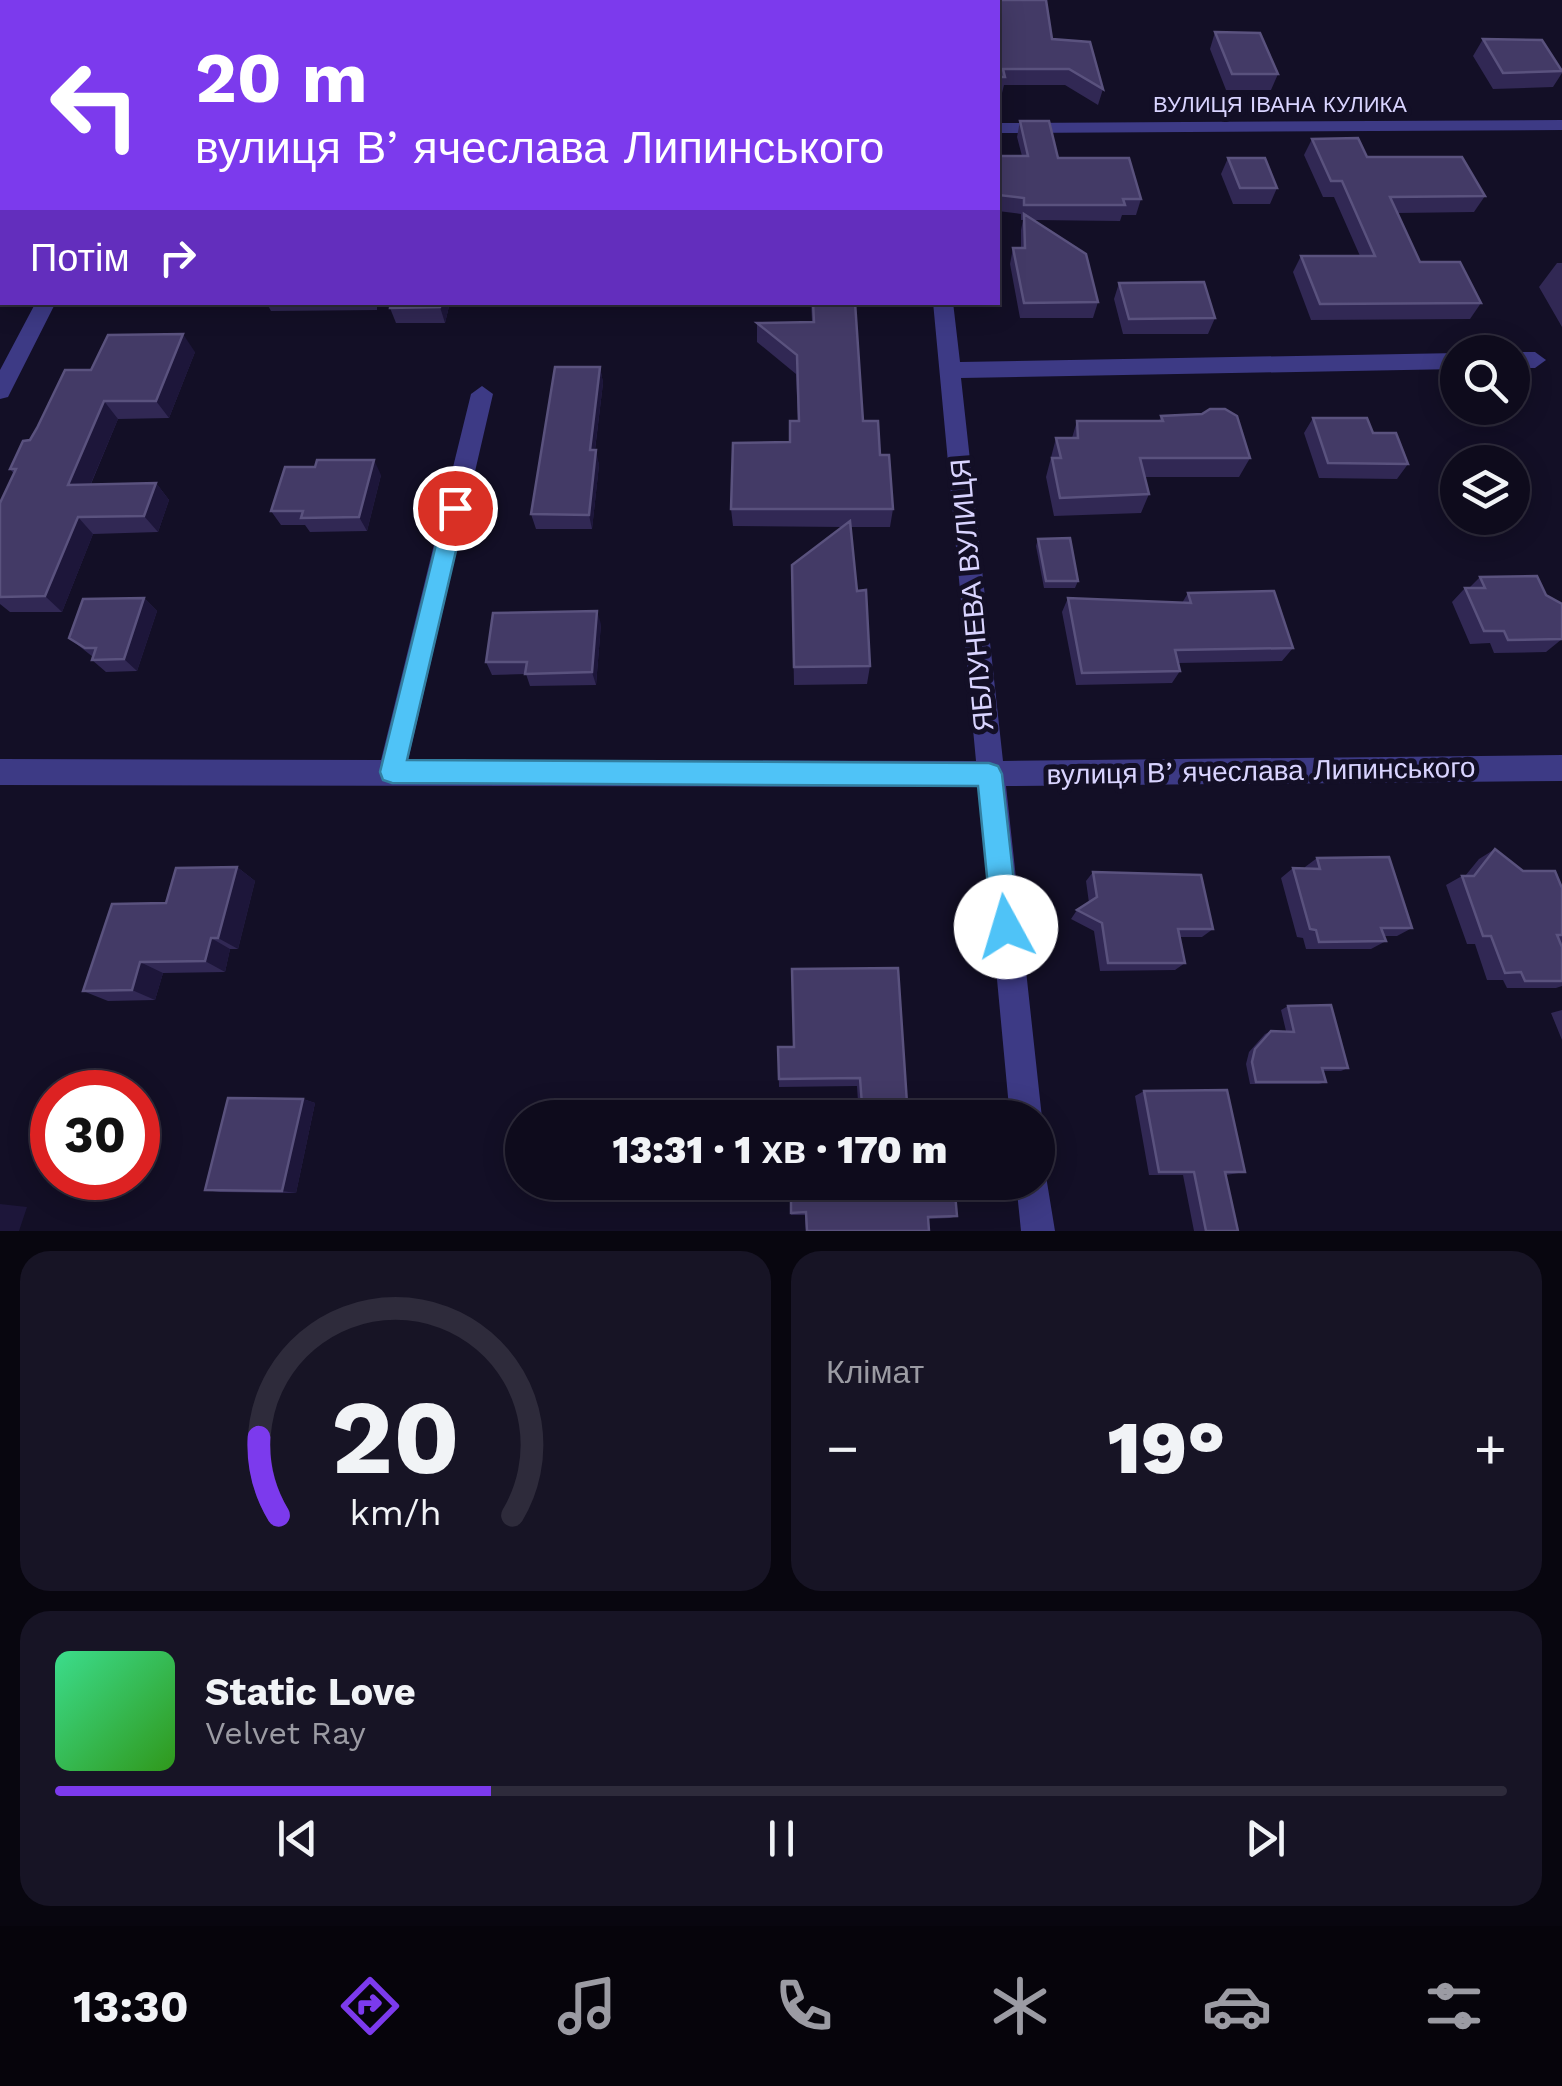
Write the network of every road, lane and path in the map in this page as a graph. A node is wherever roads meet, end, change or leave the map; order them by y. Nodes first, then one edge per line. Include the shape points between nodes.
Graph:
1 (1562, 125) edge
2 (1000, 128) edge
3 (44, 305) edge
4 (943, 305) edge
5 (1440, 362) edge
6 (951, 370) junction
7 (0, 390) edge
8 (482, 394) dead end
9 (1562, 768) edge
10 (0, 772) edge
11 (392, 772) junction
12 (989, 774) junction
13 (1024, 1100) edge
14 (1035, 1200) edge
15 (1038, 1231) edge

1 - 2 street, ВУЛИЦЯ ІВАНА КУЛИКА
3 - 7 street
4 - 6 street, ЯБЛУНЕВА ВУЛИЦЯ
5 - 6 street
6 - 12 street, ЯБЛУНЕВА ВУЛИЦЯ
8 - 11 street
9 - 12 street, вулиця Вʼячеслава Липинського
10 - 11 street, вулиця Вʼячеслава Липинського
11 - 12 street, вулиця Вʼячеслава Липинського
12 - 13 street, ЯБЛУНЕВА ВУЛИЦЯ
14 - 15 street

